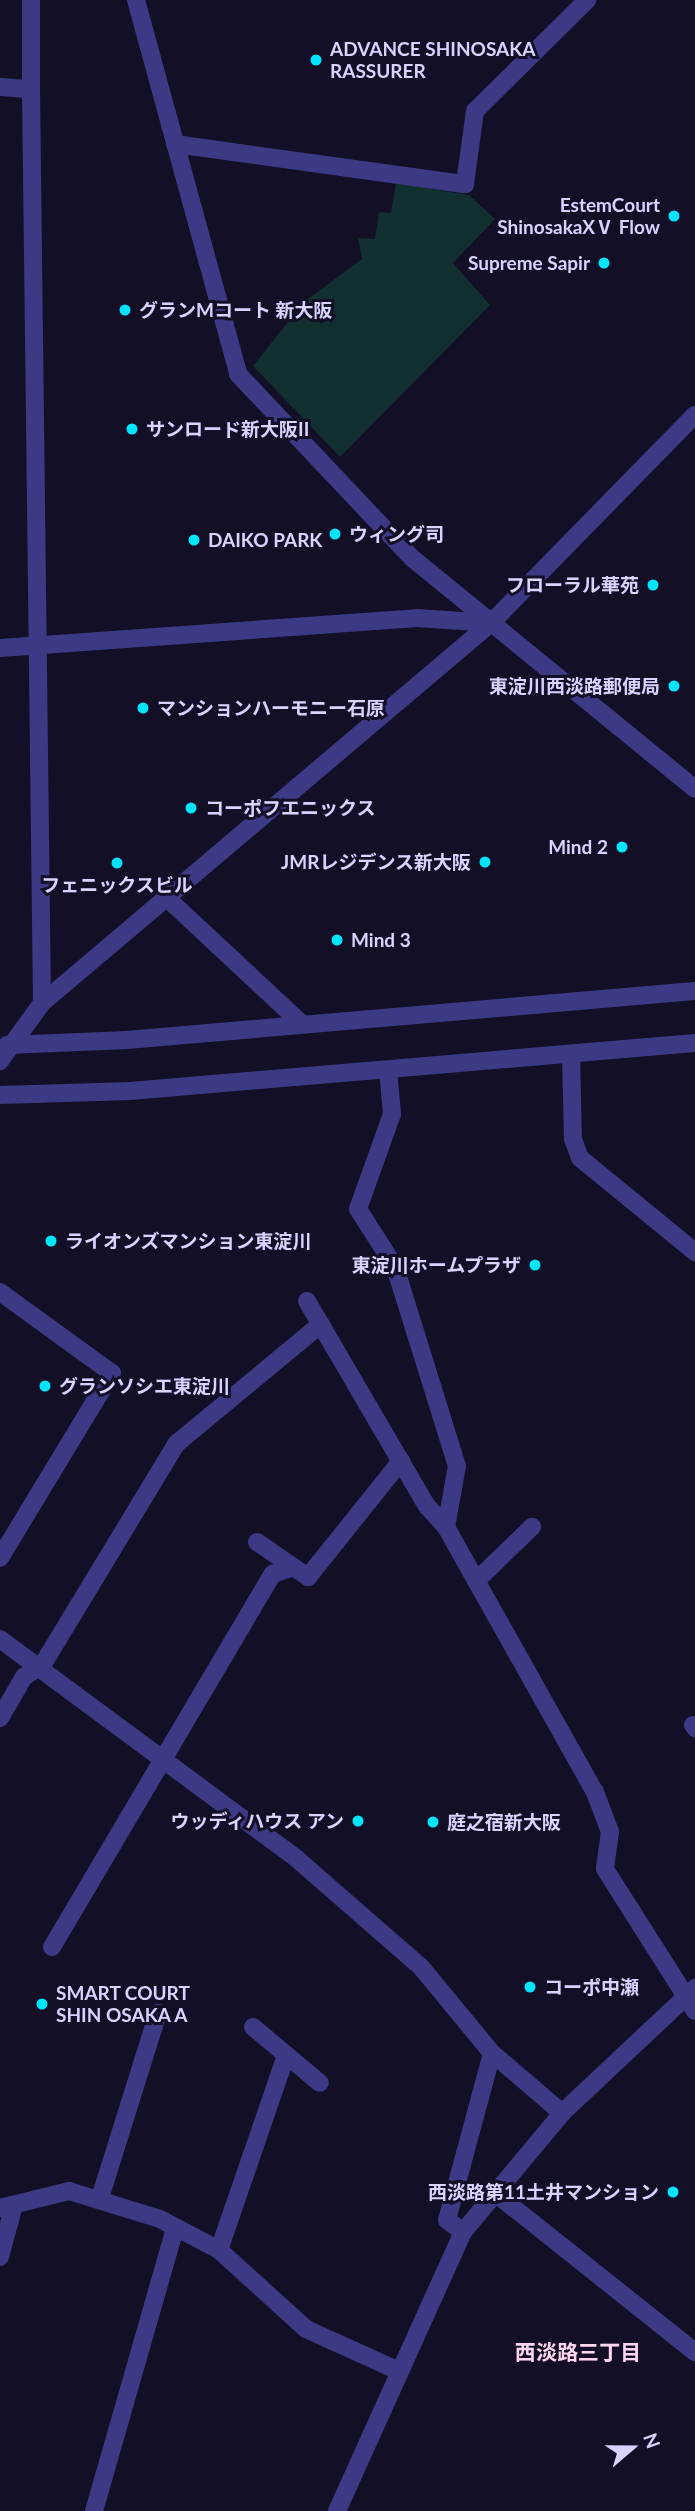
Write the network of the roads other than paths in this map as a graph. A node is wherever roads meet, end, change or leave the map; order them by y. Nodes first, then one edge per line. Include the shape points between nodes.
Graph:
1 (31, 0) edge
2 (136, 0) edge
3 (587, 0) edge
4 (0, 87) edge
5 (31, 89) junction
6 (176, 144) junction
7 (695, 415) edge
8 (491, 624) junction
9 (34, 645) junction
10 (0, 648) edge
11 (695, 789) edge
12 (169, 901) junction
13 (695, 991) edge
14 (42, 1003) junction
15 (302, 1024) junction
16 (695, 1043) edge
17 (6, 1045) edge
18 (571, 1054) junction
19 (0, 1061) edge
20 (388, 1070) junction
21 (0, 1096) edge
22 (695, 1252) edge
23 (0, 1292) edge
24 (307, 1301) dead end
25 (321, 1324) junction
26 (401, 1461) junction
27 (446, 1527) junction
28 (532, 1527) dead end
29 (257, 1542) dead end
30 (0, 1558) edge
31 (288, 1569) junction
32 (476, 1581) junction
33 (0, 1639) edge
34 (34, 1669) junction
35 (0, 1718) edge
36 (161, 1758) junction
37 (52, 1947) dead end
38 (691, 2000) edge
39 (158, 2013) dead end
40 (253, 2027) dead end
41 (492, 2053) junction
42 (286, 2055) junction
43 (320, 2083) dead end
44 (562, 2113) junction
45 (495, 2193) junction
46 (100, 2198) junction
47 (7, 2206) edge
48 (463, 2231) junction
49 (174, 2232) junction
50 (219, 2250) junction
51 (0, 2257) edge
52 (695, 2352) edge
53 (398, 2371) junction
54 (94, 2511) edge
55 (338, 2511) edge

1 - 5 street
2 - 6 street
3 - 6 street via 475,111 465,184
4 - 5 street
5 - 9 street
6 - 8 street via 238,374 412,558
7 - 8 street
8 - 9 street via 417,618
8 - 11 street
8 - 12 street
9 - 10 street
9 - 14 street
12 - 14 street
12 - 15 street
13 - 15 street
14 - 17 street
15 - 17 street
16 - 18 street
17 - 19 street
18 - 20 street
18 - 22 street via 573,1139 580,1157
20 - 21 street
20 - 27 street via 392,1114 358,1209 395,1267 457,1466
23 - 30 street via 112,1373
24 - 25 street
25 - 26 street
25 - 34 street via 176,1444
26 - 27 street
26 - 31 street via 316,1572 299,1576
27 - 32 street
28 - 32 street
29 - 31 street
31 - 36 street via 273,1574
32 - 38 street via 595,1792 610,1832 605,1869
33 - 34 street
34 - 35 street
34 - 36 street
36 - 37 street
36 - 41 street via 297,1859 421,1967
38 - 44 street
39 - 46 street
40 - 42 street
41 - 44 street
41 - 48 street via 447,2220
42 - 43 street
42 - 50 street
44 - 45 street
45 - 48 street
45 - 52 street
46 - 47 street via 69,2191
46 - 49 street via 160,2219
47 - 51 street
48 - 53 street
49 - 50 street
49 - 54 street
50 - 53 street via 306,2329
53 - 55 street

